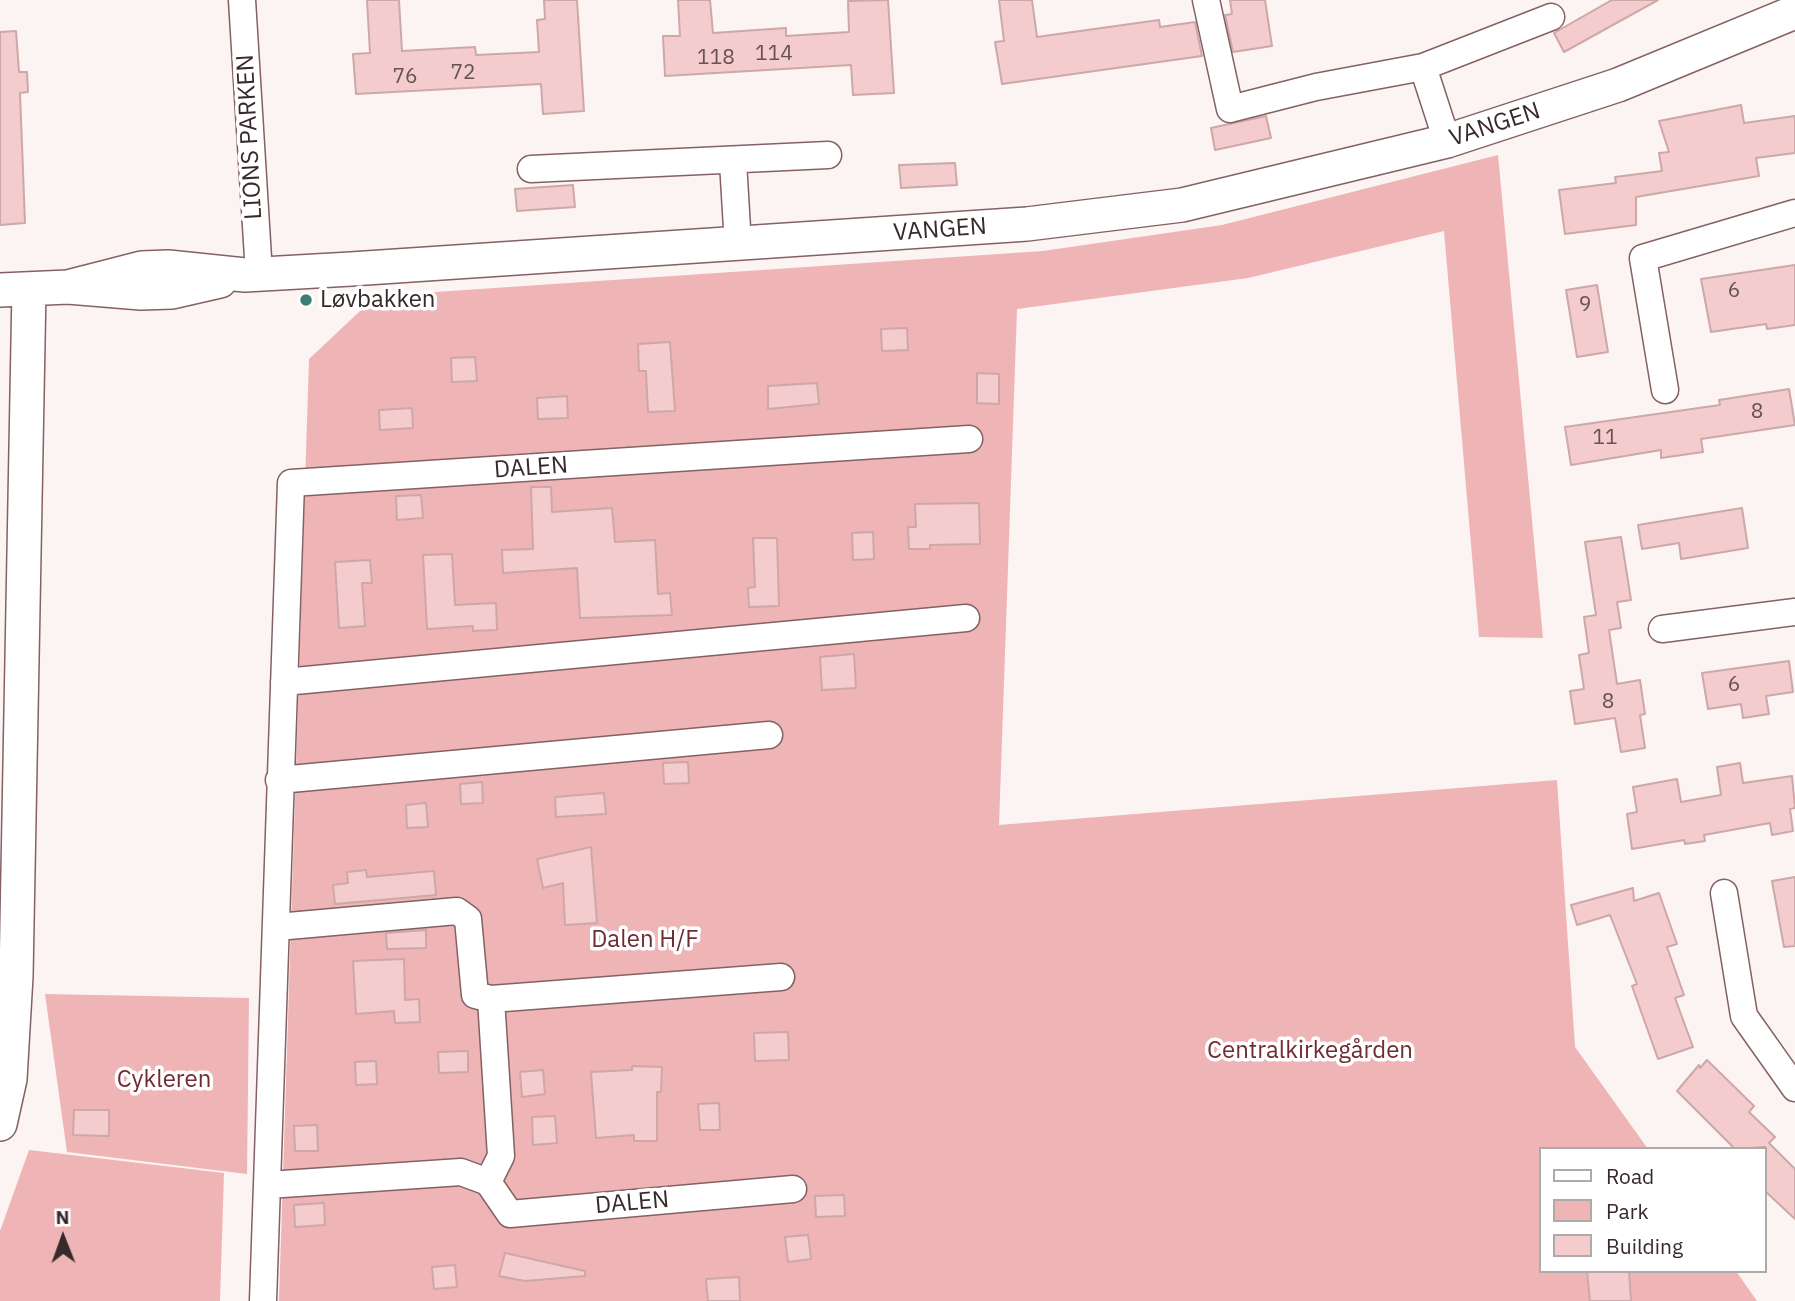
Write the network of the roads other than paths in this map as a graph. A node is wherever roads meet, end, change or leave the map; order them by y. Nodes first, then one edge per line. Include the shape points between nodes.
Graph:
1 (242, 0) edge
2 (1206, 0) edge
3 (1780, 0) edge
4 (1795, 12) edge
5 (1551, 17) dead end
6 (1423, 67) junction
7 (1618, 85) junction
8 (1447, 141) junction
9 (828, 155) dead end
10 (733, 162) junction
11 (531, 169) dead end
12 (1795, 213) edge
13 (738, 245) junction
14 (252, 274) junction
15 (15, 289) edge
16 (1665, 390) dead end
17 (969, 439) dead end
18 (1795, 612) edge
19 (966, 618) dead end
20 (1662, 629) dead end
21 (284, 682) junction
22 (769, 735) dead end
23 (279, 780) junction
24 (1724, 893) dead end
25 (277, 927) junction
26 (781, 977) dead end
27 (491, 999) junction
28 (1795, 1088) edge
29 (0, 1124) edge
30 (488, 1182) junction
31 (268, 1185) junction
32 (793, 1189) dead end
33 (262, 1301) edge

1 - 14 street, LIONS PARKEN
2 - 6 street via 1230,110 1316,87
3 - 7 street, VANGEN
4 - 7 street, VANGEN
5 - 6 street
6 - 8 street
7 - 8 street, VANGEN
8 - 13 street, VANGEN via 1182,205 1027,224
9 - 10 street
10 - 11 street
10 - 13 street
12 - 16 street via 1643,258
13 - 14 street, VANGEN
14 - 15 street, VANGEN via 172,292
15 - 29 street via 16,976 10,1079
17 - 21 street, DALEN via 291,483
18 - 20 street
19 - 21 street
21 - 23 street, DALEN
22 - 23 street
23 - 25 street, DALEN
24 - 28 street via 1744,1016
25 - 27 street via 457,911 468,919 475,995
25 - 31 street, DALEN
26 - 27 street
27 - 30 street via 502,1156
30 - 31 street via 461,1171
30 - 32 street, DALEN via 510,1214
31 - 33 street, DALEN

